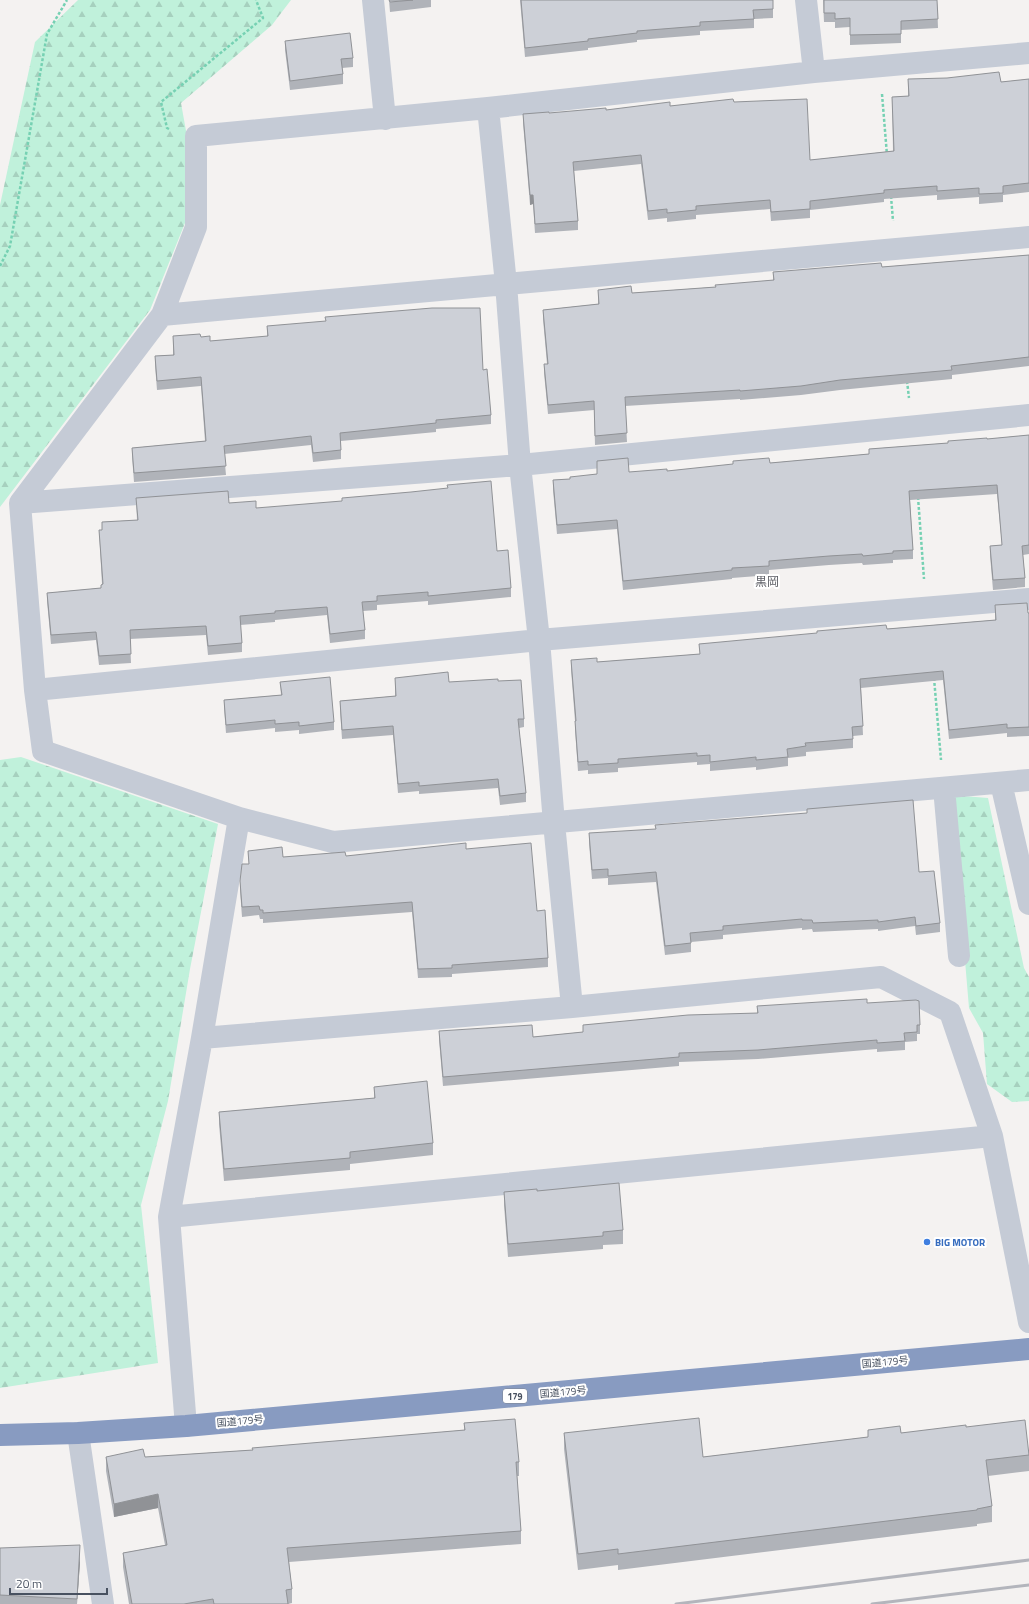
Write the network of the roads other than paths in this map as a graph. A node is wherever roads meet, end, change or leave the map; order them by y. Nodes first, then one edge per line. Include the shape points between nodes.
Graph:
1 (372, 0) edge
2 (806, 0) edge
3 (1029, 53) edge
4 (814, 72) junction
5 (488, 108) junction
6 (385, 119) junction
7 (1029, 237) edge
8 (506, 284) junction
9 (162, 315) junction
10 (1029, 415) edge
11 (520, 465) junction
12 (20, 503) junction
13 (1029, 599) edge
14 (539, 640) junction
15 (35, 690) junction
16 (1029, 780) edge
17 (1001, 783) junction
18 (944, 788) junction
19 (239, 818) junction
20 (554, 823) junction
21 (1029, 904) edge
22 (959, 956) dead end
23 (572, 1008) junction
24 (202, 1038) junction
25 (992, 1136) junction
26 (169, 1217) junction
27 (1029, 1322) edge
28 (1029, 1348) edge
29 (186, 1426) junction
30 (78, 1433) junction
31 (0, 1436) edge
32 (103, 1604) edge

1 - 6 street
2 - 4 street
3 - 4 street
4 - 5 street
5 - 6 street
5 - 8 street
6 - 9 street via 196,136 196,227
7 - 8 street
8 - 9 street
8 - 11 street
9 - 12 street
10 - 11 street
11 - 12 street
11 - 14 street
12 - 15 street
13 - 14 street
14 - 15 street
14 - 20 street
15 - 19 street via 43,751
16 - 17 street
17 - 18 street
17 - 21 street
18 - 20 street
18 - 22 street
19 - 20 street via 332,842
19 - 24 street
20 - 23 street
23 - 24 street
23 - 25 street via 881,977 950,1012
24 - 26 street
25 - 26 street
25 - 27 street
26 - 29 street
28 - 29 highway, 国道179号 / 179
29 - 30 highway, 国道179号 / 179
30 - 31 highway, 国道179号 / 179
30 - 32 street

